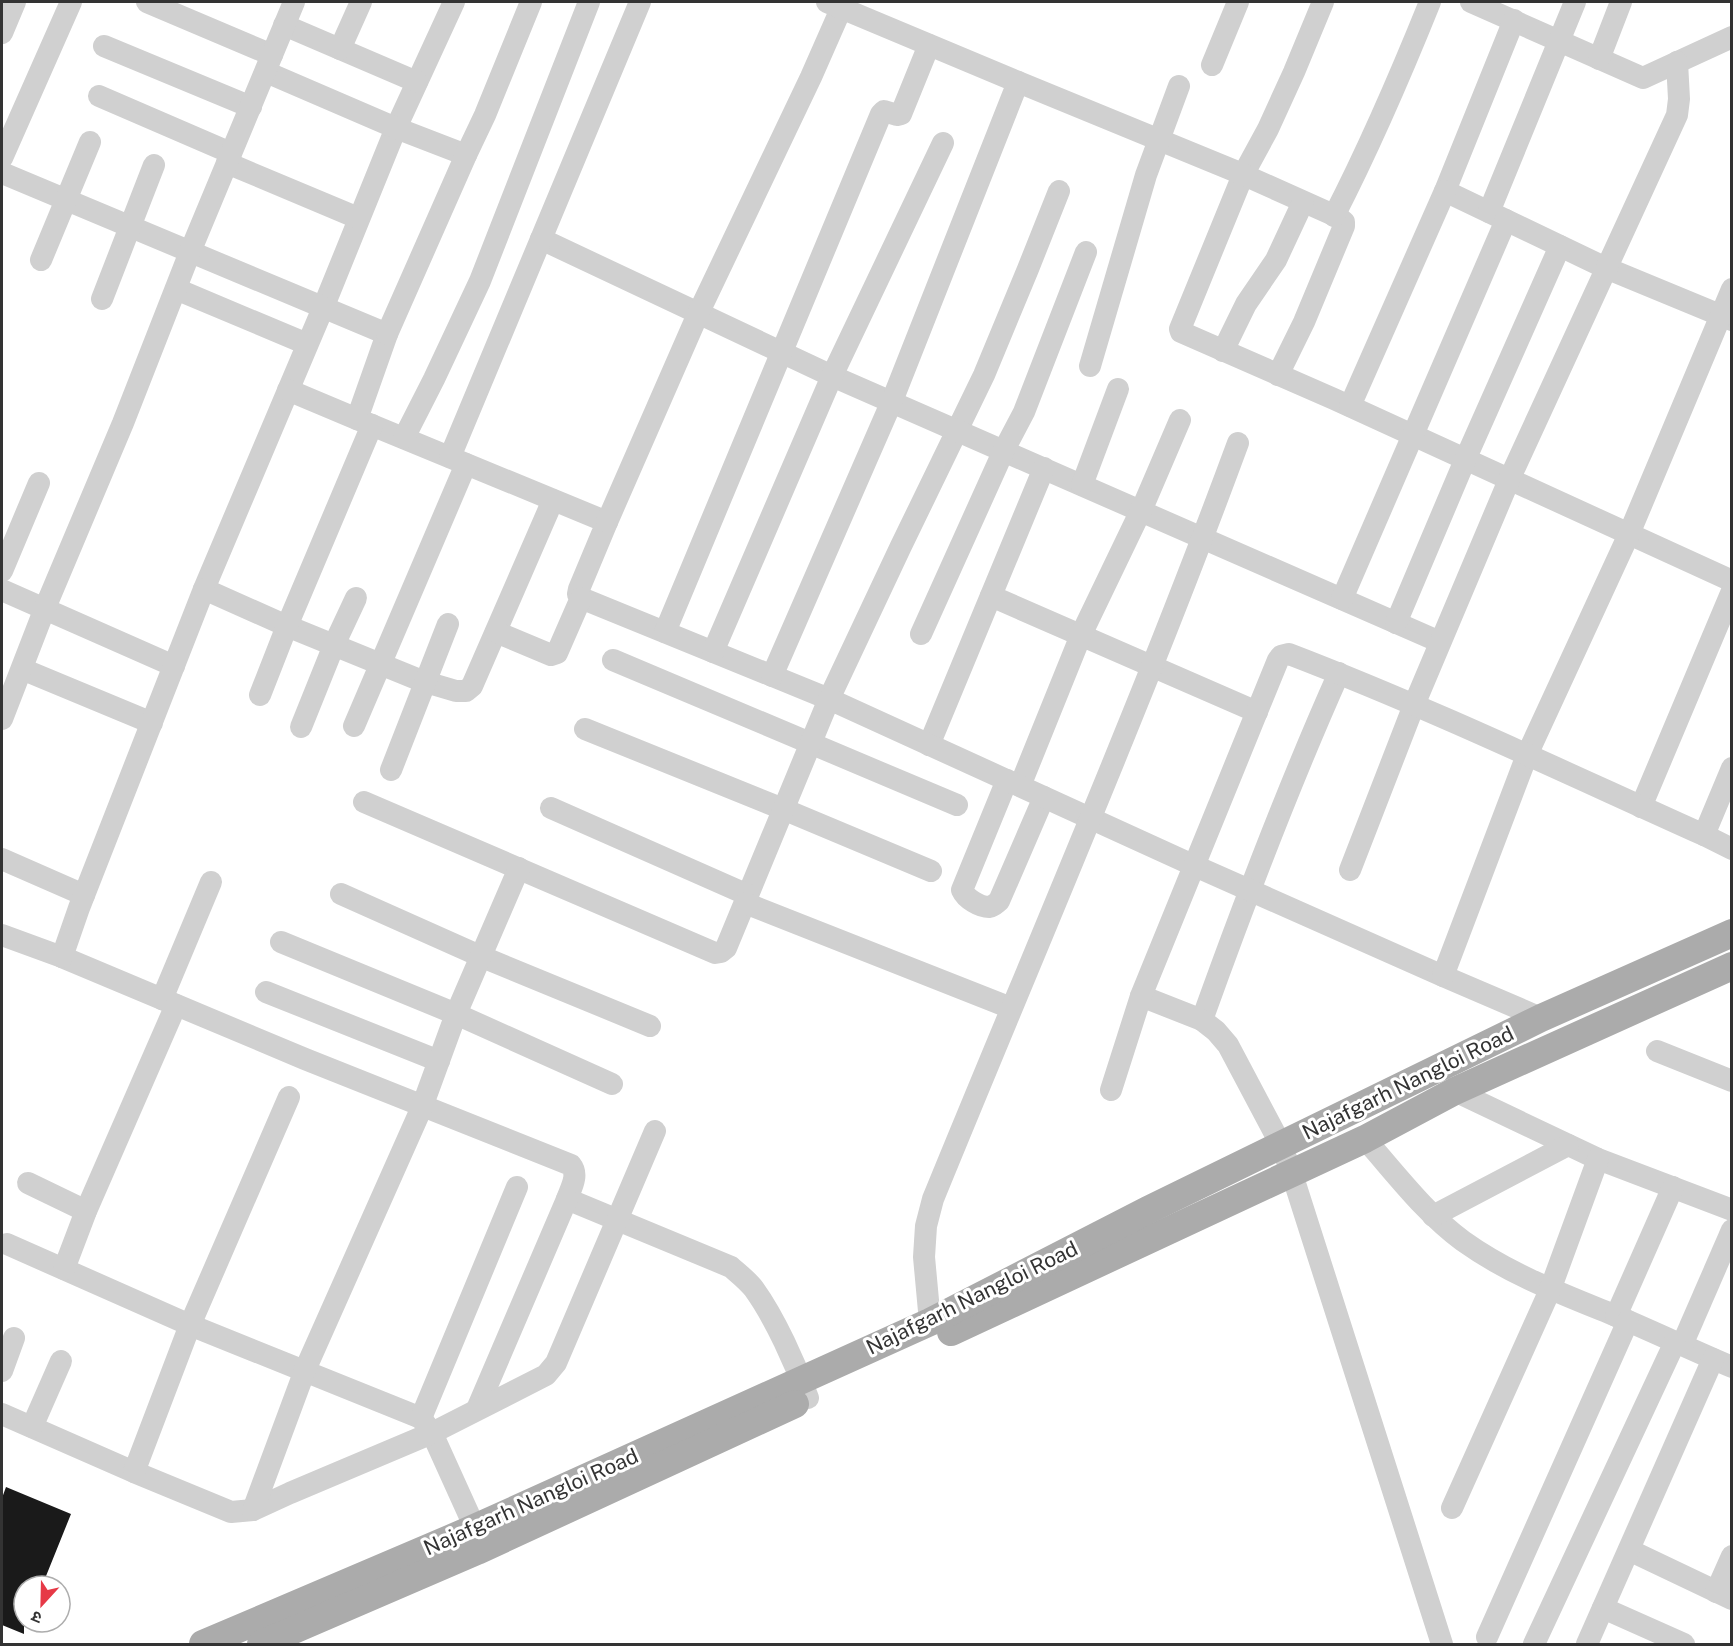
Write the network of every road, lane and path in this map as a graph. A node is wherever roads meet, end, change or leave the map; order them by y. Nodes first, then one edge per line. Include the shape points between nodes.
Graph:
1 (15, 2) edge
2 (71, 2) edge
3 (147, 2) edge
4 (294, 2) edge
5 (361, 2) edge
6 (454, 2) edge
7 (531, 2) edge
8 (589, 2) edge
9 (640, 2) edge
10 (1238, 2) edge
11 (1323, 2) edge
12 (1431, 2) edge
13 (1471, 2) edge
14 (1575, 2) edge
15 (1621, 2) edge
16 (837, 3) edge
17 (1510, 12) edge
18 (284, 26) junction
19 (2, 33) edge
20 (1731, 38) edge
21 (1560, 41) junction
22 (929, 45) junction
23 (104, 46) dead end
24 (340, 49) junction
25 (1599, 59) junction
26 (1677, 62) junction
27 (269, 64) junction
28 (1212, 64) dead end
29 (417, 82) junction
30 (1018, 82) junction
31 (1179, 86) dead end
32 (99, 96) dead end
33 (251, 107) junction
34 (396, 128) junction
35 (1159, 140) junction
36 (90, 142) dead end
37 (943, 143) dead end
38 (466, 155) junction
39 (2, 158) edge
40 (229, 158) junction
41 (154, 165) dead end
42 (2, 173) edge
43 (1243, 175) junction
44 (1059, 191) dead end
45 (1445, 191) junction
46 (65, 199) junction
47 (1304, 202) junction
48 (1334, 216) junction
49 (1498, 216) junction
50 (358, 218) junction
51 (130, 226) junction
52 (541, 239) junction
53 (1560, 246) junction
54 (190, 252) junction
55 (1086, 252) dead end
56 (41, 260) dead end
57 (1606, 268) junction
58 (1731, 289) edge
59 (176, 290) junction
60 (102, 299) dead end
61 (323, 308) junction
62 (698, 314) junction
63 (1726, 318) edge
64 (387, 334) junction
65 (307, 344) junction
66 (1223, 351) junction
67 (781, 352) junction
68 (1090, 366) dead end
69 (1278, 375) junction
70 (832, 376) junction
71 (1118, 389) dead end
72 (288, 390) junction
73 (892, 401) junction
74 (1350, 406) junction
75 (1180, 420) dead end
76 (364, 422) junction
77 (957, 430) junction
78 (1413, 435) junction
79 (404, 438) junction
80 (1238, 443) dead end
81 (1004, 450) junction
82 (1465, 460) junction
83 (458, 461) junction
84 (1044, 468) junction
85 (1509, 480) junction
86 (39, 483) dead end
87 (1082, 484) junction
88 (553, 500) junction
89 (1140, 510) junction
90 (607, 522) junction
91 (1629, 534) junction
92 (1203, 538) junction
93 (2, 571) edge
94 (1731, 581) edge
95 (204, 589) junction
96 (2, 590) edge
97 (1731, 591) edge
98 (990, 596) junction
99 (356, 598) dead end
100 (581, 598) junction
101 (1342, 599) junction
102 (45, 608) junction
103 (1396, 623) junction
104 (448, 624) dead end
105 (287, 626) junction
106 (496, 632) junction
107 (665, 632) junction
108 (921, 634) dead end
109 (1081, 635) junction
110 (1440, 642) junction
111 (334, 645) junction
112 (713, 652) junction
113 (613, 660) dead end
114 (381, 664) junction
115 (174, 666) junction
116 (1151, 666) junction
117 (22, 669) junction
118 (1339, 673) junction
119 (772, 676) junction
120 (425, 682) junction
121 (260, 695) dead end
122 (829, 699) junction
123 (1413, 705) junction
124 (1257, 712) junction
125 (2, 719) edge
126 (152, 723) junction
127 (354, 726) dead end
128 (301, 727) dead end
129 (585, 729) dead end
130 (810, 744) junction
131 (928, 745) junction
132 (1527, 755) junction
133 (1731, 768) edge
134 (391, 770) dead end
135 (1013, 783) junction
136 (1044, 797) junction
137 (364, 802) dead end
138 (957, 804) dead end
139 (1641, 807) junction
140 (551, 808) dead end
141 (783, 809) junction
142 (1091, 818) junction
143 (1704, 834) junction
144 (1731, 849) edge
145 (2, 859) edge
146 (1195, 866) junction
147 (519, 868) junction
148 (1350, 870) dead end
149 (931, 871) dead end
150 (211, 882) dead end
151 (1250, 889) junction
152 (341, 894) dead end
153 (84, 896) junction
154 (746, 899) junction
155 (1731, 933) edge
156 (2, 935) edge
157 (281, 942) dead end
158 (480, 956) junction
159 (62, 957) junction
160 (1731, 966) edge
161 (1443, 976) junction
162 (266, 992) dead end
163 (1141, 996) junction
164 (169, 1002) junction
165 (1011, 1008) junction
166 (456, 1014) junction
167 (1542, 1018) junction
168 (1202, 1020) junction
169 (650, 1026) dead end
170 (1657, 1051) dead end
171 (439, 1061) junction
172 (1731, 1081) edge
173 (612, 1084) dead end
174 (1111, 1090) dead end
175 (1455, 1091) junction
176 (289, 1097) dead end
177 (422, 1107) junction
178 (655, 1131) dead end
179 (1365, 1139) junction
180 (1281, 1145) junction
181 (1568, 1145) junction
182 (1598, 1159) junction
183 (1292, 1174) junction
184 (28, 1182) dead end
185 (517, 1187) dead end
186 (1673, 1187) junction
187 (567, 1199) junction
188 (1731, 1210) edge
189 (86, 1211) junction
190 (1433, 1216) junction
191 (616, 1219) junction
192 (1731, 1230) edge
193 (8, 1244) dead end
194 (64, 1269) junction
195 (1550, 1290) junction
196 (1622, 1319) junction
197 (930, 1322) junction
198 (190, 1325) junction
199 (14, 1338) dead end
200 (1678, 1343) junction
201 (61, 1361) dead end
202 (1722, 1363) edge
203 (305, 1370) junction
204 (2, 1371) edge
205 (805, 1389) junction
206 (477, 1409) junction
207 (2, 1414) edge
208 (426, 1425) junction
209 (32, 1427) junction
210 (134, 1472) junction
211 (1452, 1508) dead end
212 (253, 1510) junction
213 (475, 1528) junction
214 (1629, 1550) junction
215 (1731, 1556) edge
216 (1724, 1596) edge
217 (1603, 1608) junction
218 (1486, 1637) dead end
219 (203, 1644) edge
220 (261, 1644) edge
221 (1443, 1644) edge
222 (1533, 1644) edge
223 (1587, 1644) edge
224 (1684, 1644) edge

1 - 19 street
2 - 39 street
3 - 27 street
4 - 18 street
5 - 24 street
6 - 29 street
7 - 38 street
8 - 79 street via 480,280
9 - 52 street
10 - 28 street
11 - 43 street via 1268,129
12 - 48 street via 1401,76
13 - 17 street
14 - 21 street
15 - 25 street
16 - 22 street
16 - 62 street via 811,76
17 - 21 street
17 - 45 street
18 - 24 street
18 - 27 street
20 - 26 street
21 - 25 street
21 - 49 street
22 - 30 street
22 - 67 street via 901,114 881,114
23 - 33 street
24 - 29 street
25 - 26 street via 1643,78
26 - 57 street via 1677,116
27 - 33 street
27 - 34 street
29 - 34 street
30 - 35 street
30 - 73 street
31 - 35 street
32 - 40 street
33 - 40 street
34 - 38 street
34 - 50 street
35 - 43 street
35 - 68 street
36 - 46 street
37 - 70 street
38 - 64 street
40 - 50 street
40 - 54 street
41 - 51 street
42 - 46 street
43 - 47 street
43 - 66 street via 1180,329
44 - 77 street via 984,375
45 - 49 street
45 - 74 street
46 - 51 street
46 - 56 street
47 - 48 street
47 - 66 street via 1276,260 1246,304
48 - 69 street via 1344,226
49 - 53 street
49 - 78 street
50 - 61 street
51 - 54 street
51 - 60 street
52 - 62 street
52 - 83 street
53 - 57 street
53 - 82 street
54 - 59 street
54 - 61 street
55 - 81 street via 1024,412
57 - 63 street
57 - 85 street
58 - 63 street
59 - 65 street
59 - 102 street
61 - 64 street
61 - 65 street
62 - 67 street
62 - 90 street
63 - 91 street
64 - 76 street
65 - 72 street
66 - 69 street
67 - 70 street
67 - 107 street
69 - 74 street
70 - 73 street
70 - 112 street
71 - 87 street
72 - 76 street
72 - 95 street
73 - 77 street
73 - 119 street
74 - 78 street
75 - 89 street
76 - 79 street
76 - 105 street
77 - 81 street
77 - 122 street
78 - 82 street
78 - 101 street
79 - 83 street
80 - 92 street
81 - 84 street
81 - 108 street
82 - 85 street
82 - 103 street
83 - 88 street
83 - 114 street
84 - 87 street
84 - 98 street
85 - 91 street
85 - 110 street
86 - 93 street
87 - 89 street
88 - 90 street
88 - 106 street
89 - 92 street
89 - 109 street
90 - 100 street via 579,589
91 - 94 street
91 - 132 street
92 - 101 street
92 - 116 street
95 - 105 street
95 - 115 street
96 - 102 street
97 - 139 street
98 - 109 street
98 - 131 street
99 - 111 street
100 - 106 street via 557,653 551,655
100 - 107 street
101 - 103 street
102 - 115 street
102 - 117 street
103 - 110 street
104 - 120 street
105 - 111 street
105 - 121 street
106 - 120 street via 472,686 466,691
107 - 112 street
109 - 116 street
109 - 135 street
110 - 123 street
111 - 114 street
111 - 128 street
112 - 119 street
113 - 130 street
114 - 120 street
114 - 127 street
115 - 126 street
116 - 124 street
116 - 142 street
117 - 125 street
117 - 126 street
118 - 123 street
118 - 124 street via 1290,654 1281,656
118 - 151 street
119 - 122 street
120 - 134 street
122 - 130 street
122 - 131 street
123 - 132 street
123 - 148 street
124 - 146 street
126 - 153 street
129 - 141 street
130 - 138 street
130 - 141 street
131 - 135 street
132 - 139 street
132 - 161 street
133 - 143 street
135 - 136 street
135 - 136 street via 962,890 970,900 988,907 999,901
136 - 142 street
137 - 147 street
139 - 143 street
140 - 154 street
141 - 149 street
141 - 154 street
142 - 146 street
142 - 165 street
143 - 144 street
145 - 153 street
146 - 151 street
146 - 163 street
147 - 154 street via 715,953 726,948
147 - 158 street
150 - 164 street
151 - 161 street
151 - 168 street
152 - 158 street
153 - 159 street
154 - 165 street
155 - 167 main road, Najafgarh Nangloi Road
156 - 159 street
157 - 166 street
158 - 166 street
158 - 169 street
159 - 164 street
160 - 175 main road, Najafgarh Nangloi Road
161 - 167 street
162 - 171 street
163 - 168 street
163 - 174 street
164 - 177 street
164 - 189 street
165 - 197 street via 933,1199 926,1226 924,1257
166 - 171 street
166 - 173 street
167 - 180 main road, Najafgarh Nangloi Road
168 - 180 street via 1228,1045
170 - 172 street
171 - 177 street
175 - 179 main road, Najafgarh Nangloi Road
175 - 181 street
176 - 198 street
177 - 187 street via 571,1165 576,1170
177 - 203 street
178 - 191 street
179 - 183 main road, Najafgarh Nangloi Road
179 - 190 street
180 - 183 street
180 - 197 main road, Najafgarh Nangloi Road
181 - 182 street
181 - 190 street
182 - 186 street
182 - 195 street
183 - 205 main road, Najafgarh Nangloi Road
183 - 221 street
184 - 189 street
185 - 208 street
186 - 188 street
186 - 196 street
187 - 191 street
187 - 206 street
189 - 194 street
190 - 195 street via 1463,1241
191 - 205 street via 731,1267 744,1278 773,1320
191 - 206 street via 556,1363 536,1382
192 - 200 street
193 - 194 street
194 - 198 street
195 - 196 street
195 - 211 street
196 - 200 street
196 - 218 street
197 - 205 main road, Najafgarh Nangloi Road
198 - 203 street
198 - 210 street
199 - 204 street
200 - 202 street
200 - 222 street
201 - 209 street
202 - 214 street
203 - 208 street
203 - 212 street
205 - 213 main road, Najafgarh Nangloi Road
205 - 220 main road, Najafgarh Nangloi Road via 477,1551
206 - 208 street
207 - 209 street
208 - 212 street
208 - 213 street
209 - 210 street
210 - 212 street via 231,1512
213 - 219 main road, Najafgarh Nangloi Road
214 - 216 street
214 - 217 street
215 - 216 street
217 - 223 street
217 - 224 street

